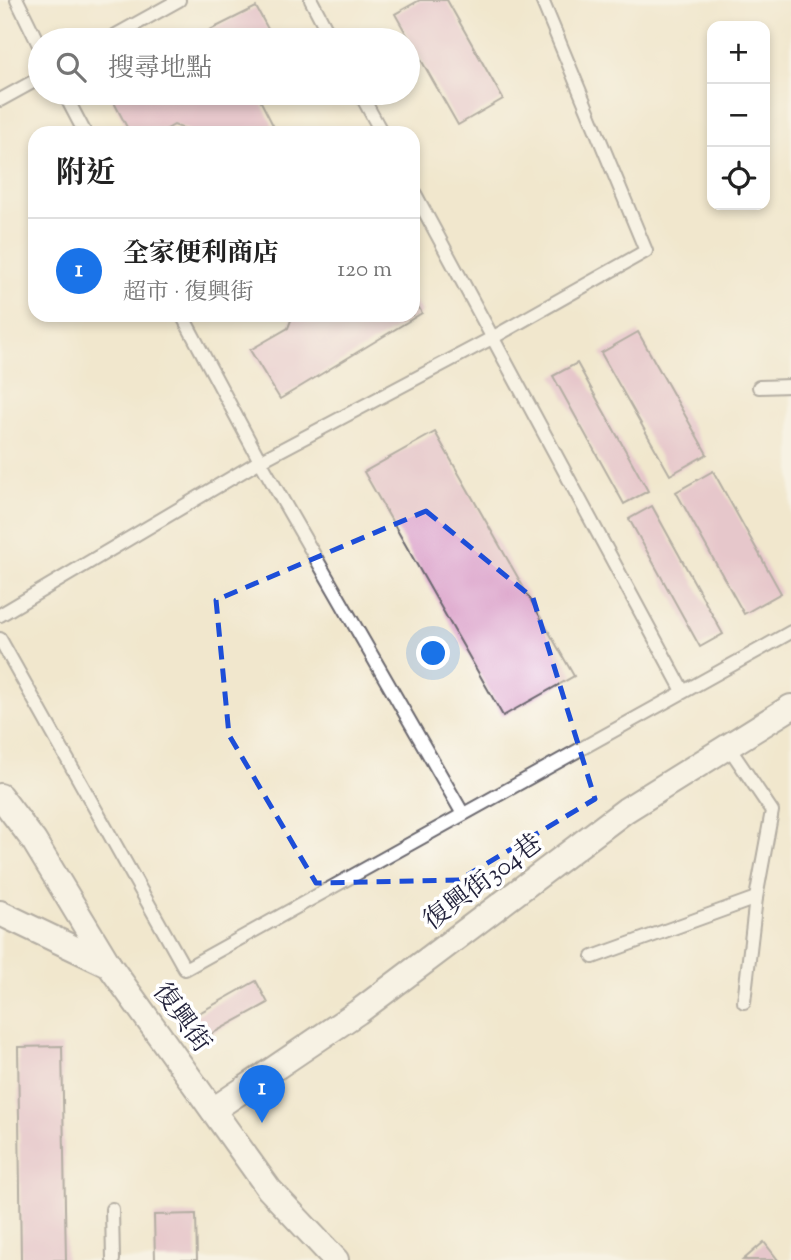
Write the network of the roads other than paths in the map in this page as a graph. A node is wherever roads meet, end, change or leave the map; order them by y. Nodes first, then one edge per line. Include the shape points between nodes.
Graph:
1 (17, 0) edge
2 (178, 0) edge
3 (310, 0) edge
4 (542, 0) edge
5 (31, 28) edge
6 (128, 28) edge
7 (325, 28) edge
8 (28, 85) edge
9 (0, 100) edge
10 (70, 105) edge
11 (367, 105) edge
12 (81, 126) edge
13 (378, 126) edge
14 (420, 203) edge
15 (186, 322) edge
16 (492, 338) junction
17 (791, 386) edge
18 (759, 387) dead end
19 (260, 461) junction
20 (0, 615) edge
21 (791, 632) edge
22 (0, 639) edge
23 (683, 691) junction
24 (791, 707) edge
25 (728, 746) junction
26 (0, 796) edge
27 (463, 814) junction
28 (756, 898) junction
29 (0, 913) edge
30 (593, 957) dead end
31 (108, 965) junction
32 (744, 1002) dead end
33 (213, 1110) junction
34 (112, 1209) dead end
35 (113, 1260) edge
36 (335, 1260) edge

1 - 5 lane
2 - 6 lane
3 - 7 lane
4 - 16 lane via 646,251
8 - 9 lane
10 - 12 lane
11 - 13 lane
14 - 16 lane
15 - 19 lane
16 - 19 lane
16 - 23 lane
17 - 18 lane
19 - 20 lane
19 - 27 lane
21 - 23 lane
22 - 27 lane via 185,969
23 - 27 lane
24 - 25 street, 復興街304巷
25 - 28 lane via 772,811
25 - 33 street, 復興街304巷 via 626,810 358,1012
26 - 31 street, 復興街 via 34,841
28 - 30 lane
28 - 32 lane
29 - 31 street
31 - 33 street, 復興街
33 - 36 street, 復興街 via 269,1189
34 - 35 lane

